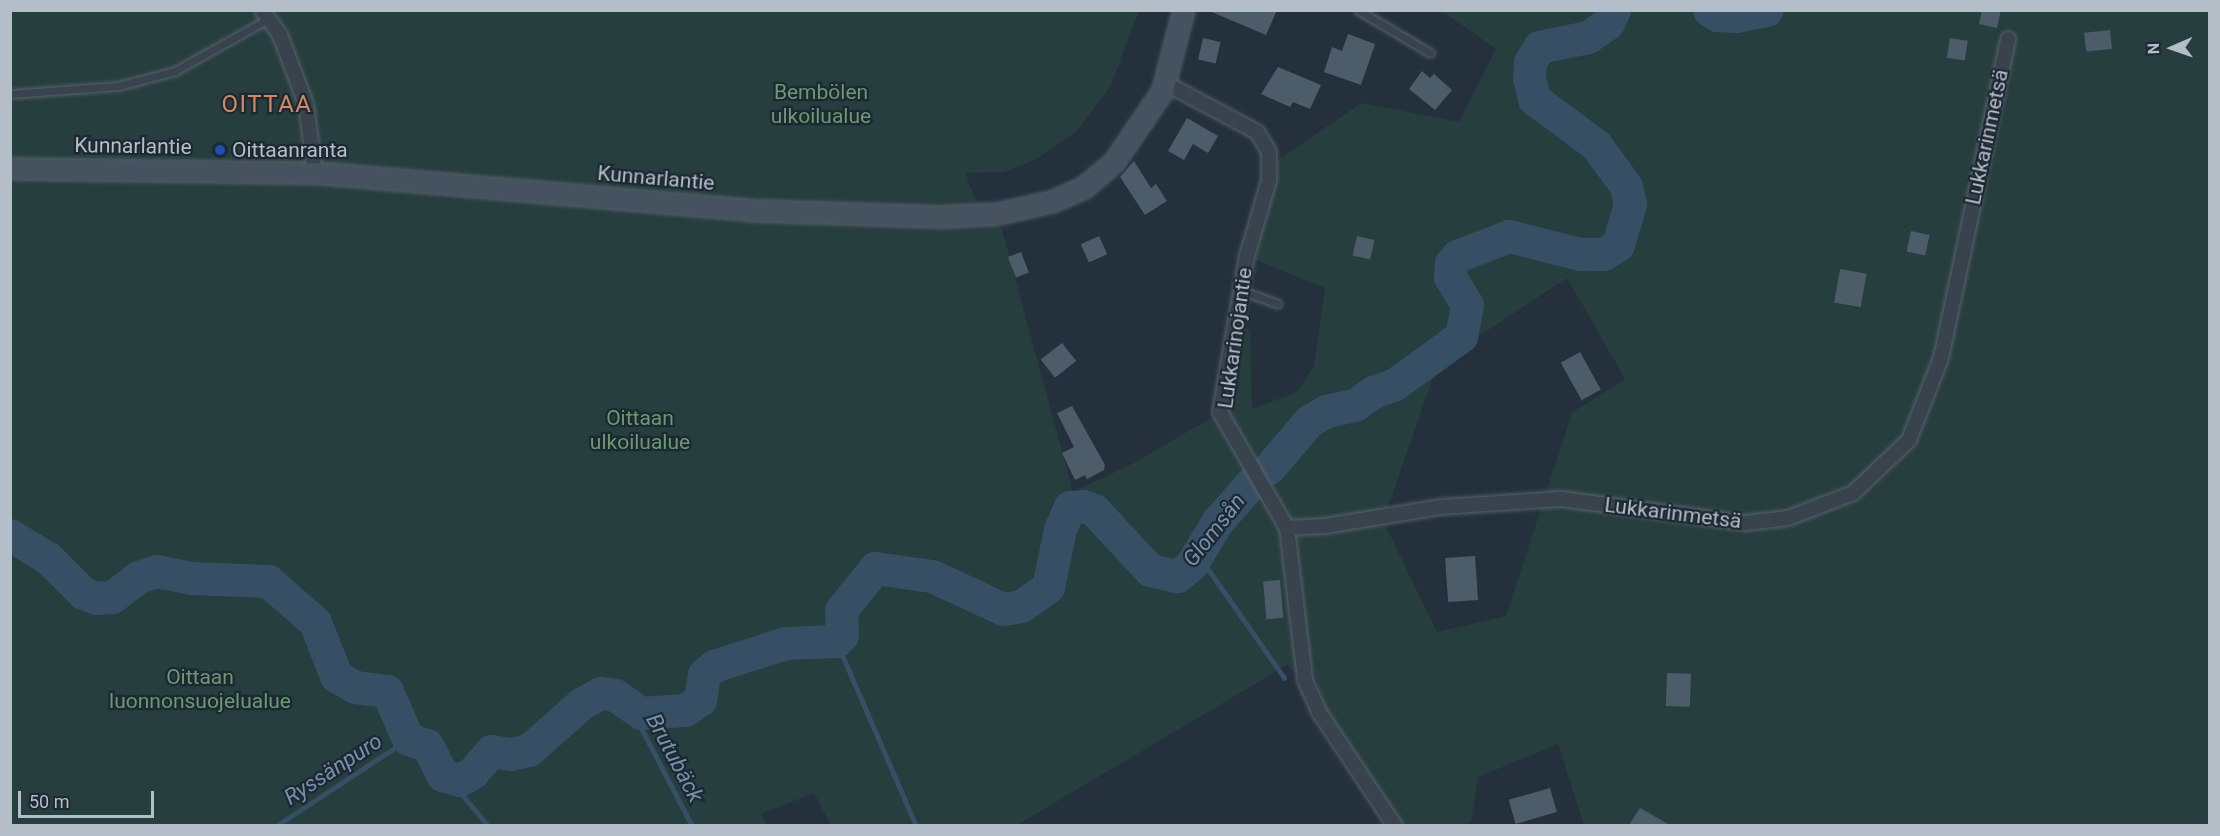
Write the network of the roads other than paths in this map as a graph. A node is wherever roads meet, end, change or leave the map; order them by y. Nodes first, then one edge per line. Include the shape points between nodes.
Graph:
1 (1184, 10) edge
2 (1358, 10) edge
3 (269, 13) edge
4 (2008, 39) dead end
5 (1430, 53) dead end
6 (1165, 82) junction
7 (10, 94) edge
8 (10, 169) edge
9 (315, 173) junction
10 (1240, 290) junction
11 (1278, 304) dead end
12 (1287, 528) junction
13 (1395, 825) edge

1 - 6 main road, Kunnarlantie
2 - 5 lane
3 - 7 lane via 175,71 118,86
3 - 9 street via 306,104
4 - 12 street, Lukkarinmetsä via 1941,358 1909,440 1853,493 1788,518 1746,523 1561,499 1441,507 1325,526
6 - 9 main road, Kunnarlantie via 1141,127 1114,163 1084,188 1052,202 998,214 944,217 759,211
6 - 10 street, Lukkarinojantie via 1257,132 1269,152 1269,180
8 - 9 main road, Kunnarlantie
10 - 11 lane
10 - 12 street, Lukkarinojantie via 1220,412
12 - 13 street, Lukkarinojantie via 1305,680 1319,712

